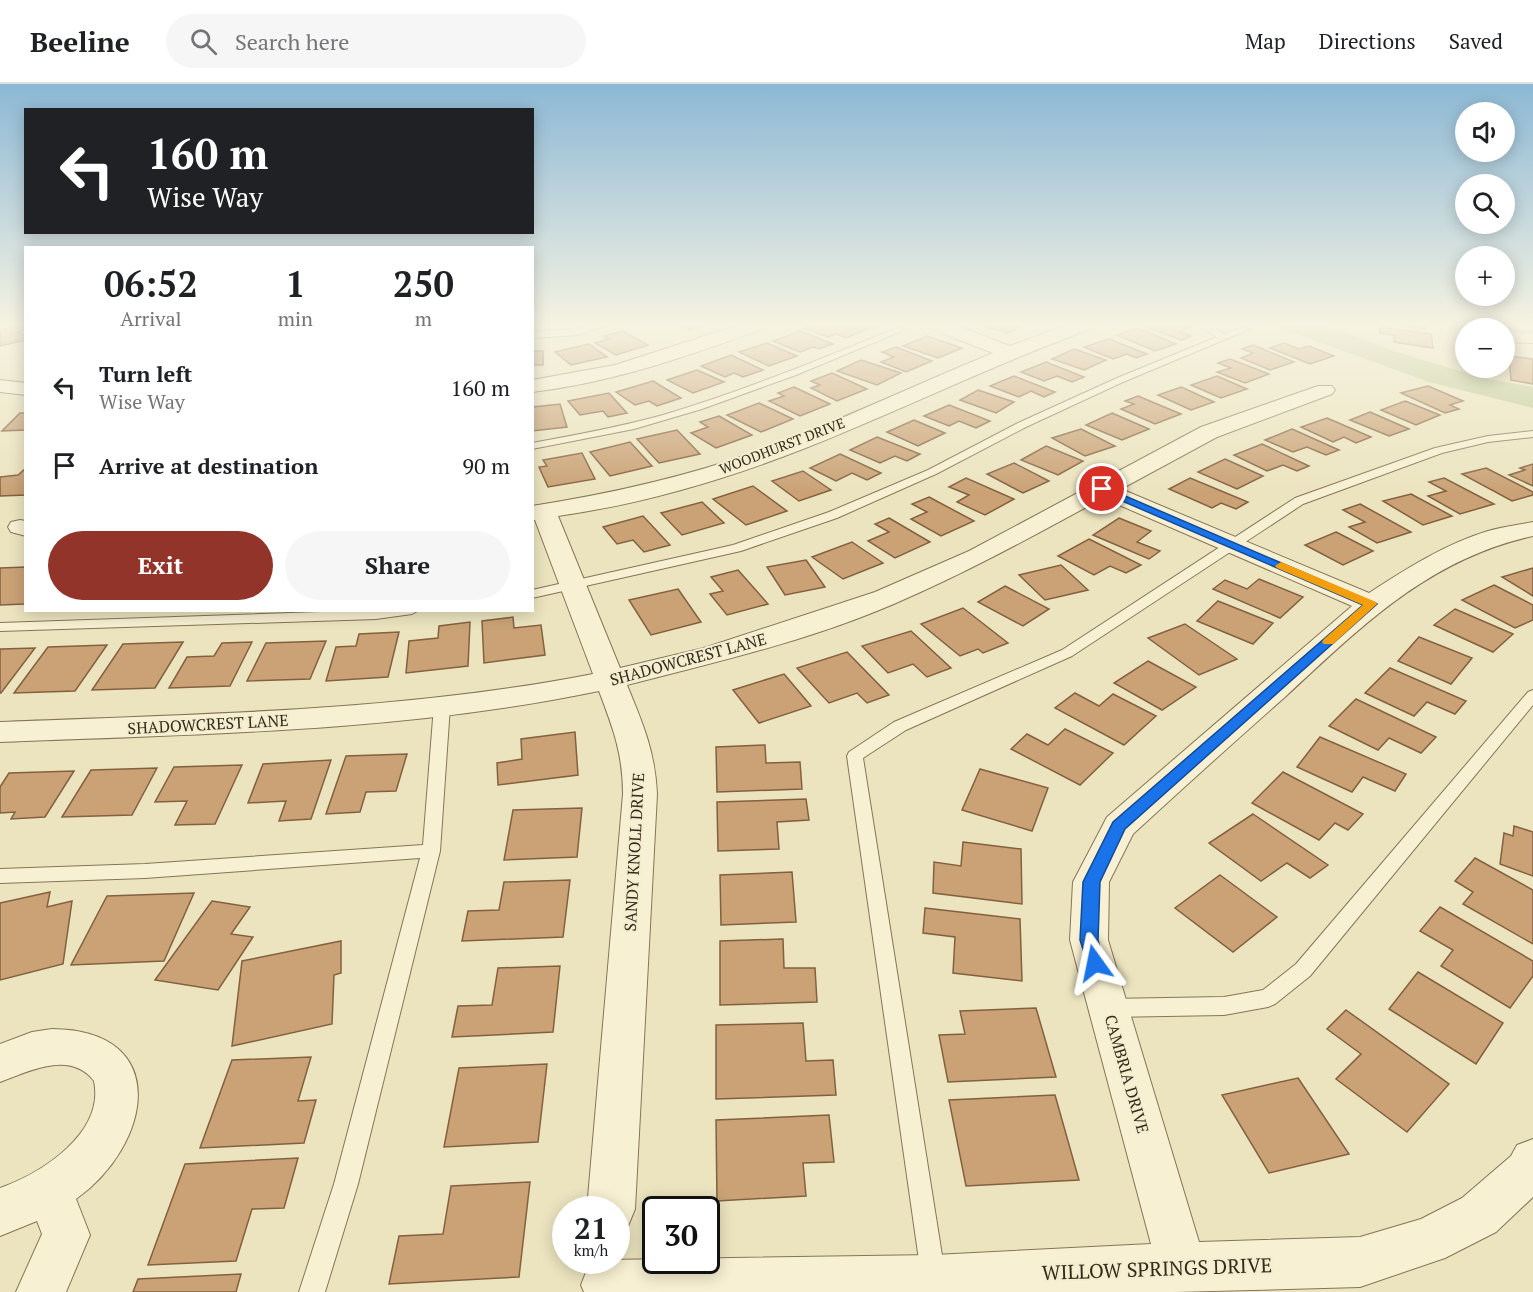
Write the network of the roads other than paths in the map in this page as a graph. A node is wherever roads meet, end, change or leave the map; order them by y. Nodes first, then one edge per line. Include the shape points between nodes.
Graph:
1 (573, 379) edge
2 (772, 379) edge
3 (945, 379) edge
4 (1122, 379) edge
5 (0, 386) edge
6 (534, 386) edge
7 (24, 389) edge
8 (1325, 390) dead end
9 (1533, 434) edge
10 (534, 446) edge
11 (1102, 489) junction
12 (538, 512) edge
13 (1533, 528) edge
14 (1234, 545) junction
15 (572, 584) junction
16 (534, 594) edge
17 (1371, 604) junction
18 (398, 612) edge
19 (0, 627) edge
20 (608, 680) junction
21 (1533, 695) edge
22 (442, 706) junction
23 (0, 732) edge
24 (431, 851) junction
25 (0, 876) edge
26 (1108, 1008) junction
27 (0, 1063) edge
28 (1533, 1161) edge
29 (49, 1190) junction
30 (612, 1196) edge
31 (0, 1212) edge
32 (1182, 1267) junction
33 (606, 1279) edge
34 (934, 1280) junction
35 (40, 1292) edge
36 (312, 1292) edge

1 - 6 street
2 - 10 lane via 666,418
3 - 12 street, WOODHURST DRIVE via 796,444 729,468
4 - 15 lane via 932,472 833,515 737,548
5 - 7 street
8 - 11 street, SHADOWCREST LANE via 1209,432
9 - 14 lane via 1439,450 1299,501
11 - 14 street
11 - 20 street, SHADOWCREST LANE via 978,556 885,598 712,654
12 - 15 street, SANDY KNOLL DRIVE
13 - 17 street, CAMBRIA DRIVE via 1461,550
14 - 17 street
14 - 34 lane via 1067,653 900,726 855,756
15 - 16 lane
15 - 20 street, SANDY KNOLL DRIVE
17 - 26 street, CAMBRIA DRIVE via 1119,826 1091,882 1089,940
18 - 19 lane
20 - 22 street, SHADOWCREST LANE via 529,696
20 - 30 street, SANDY KNOLL DRIVE via 631,734 639,764 640,794
21 - 26 lane via 1303,970 1268,998 1224,1006
22 - 23 street, SHADOWCREST LANE via 335,718
22 - 24 lane
24 - 25 lane via 146,871
24 - 36 lane via 346,1184
26 - 32 street, CAMBRIA DRIVE
27 - 29 street via 51,1047 75,1047 95,1053 109,1064 117,1080 118,1101 111,1123 75,1170
28 - 32 street, WILLOW SPRINGS DRIVE via 1527,1172 1479,1215 1428,1241 1360,1262
29 - 31 street
29 - 35 street via 66,1235
32 - 34 street, WILLOW SPRINGS DRIVE
33 - 34 street, WILLOW SPRINGS DRIVE

